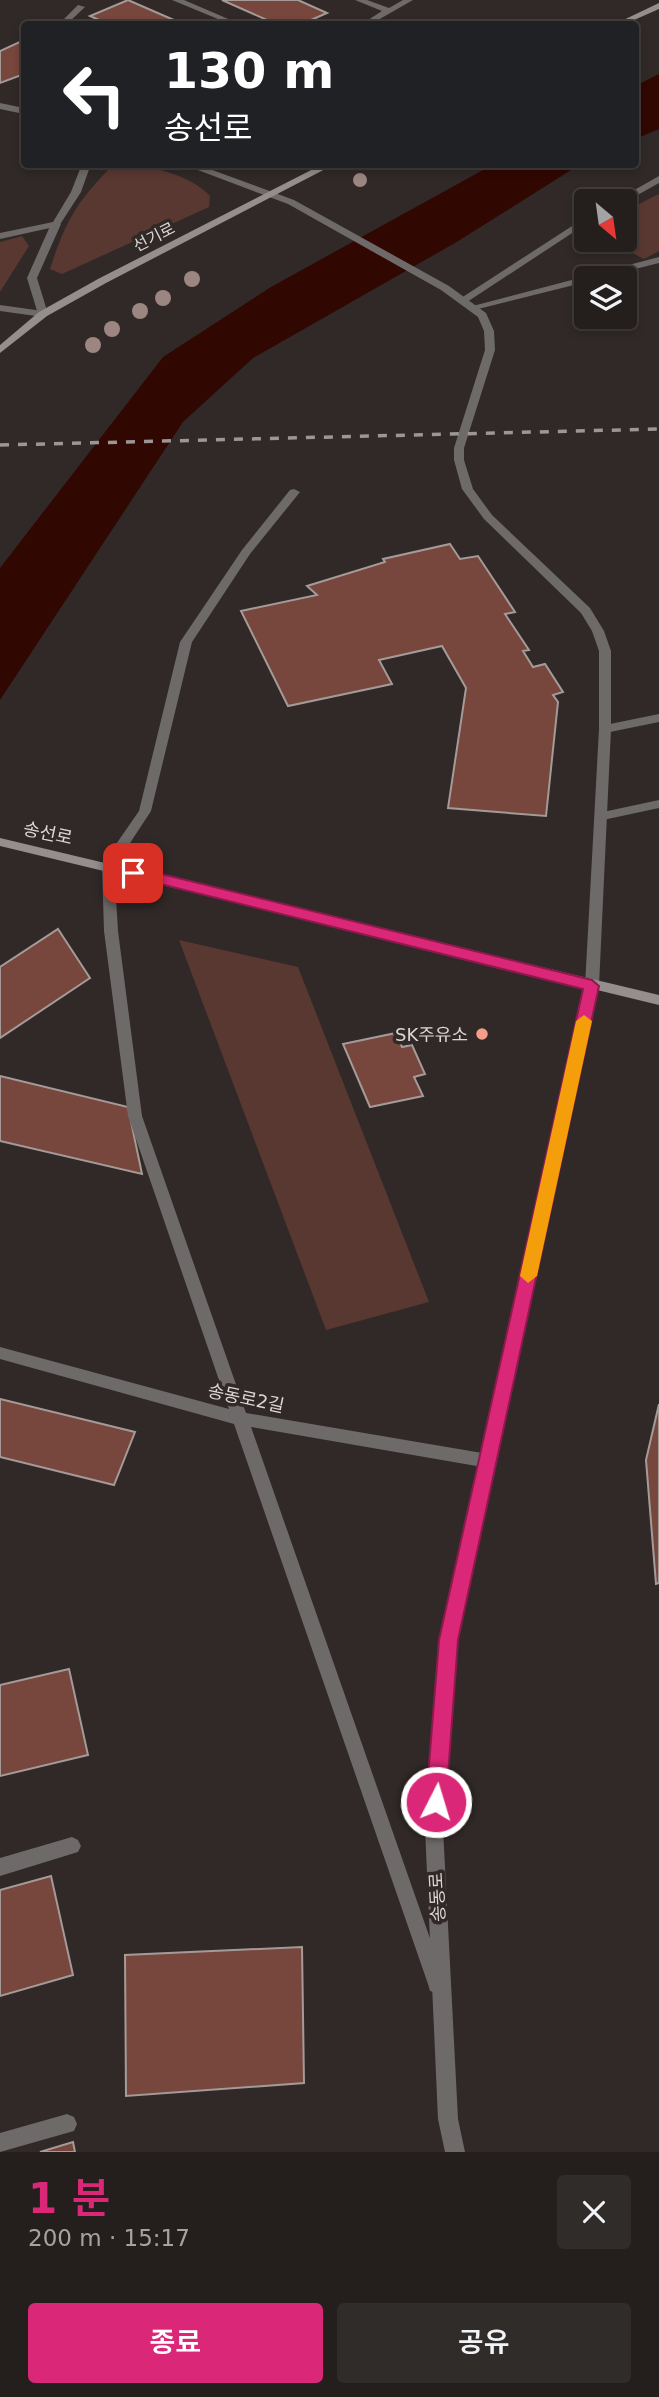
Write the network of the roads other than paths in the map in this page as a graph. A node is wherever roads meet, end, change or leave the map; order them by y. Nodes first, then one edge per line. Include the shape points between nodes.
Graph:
1 (176, 0) edge
2 (359, 0) edge
3 (409, 0) edge
4 (659, 6) edge
5 (81, 7) dead end
6 (389, 11) junction
7 (66, 21) edge
8 (228, 21) edge
9 (371, 21) edge
10 (626, 21) edge
11 (0, 106) edge
12 (21, 110) edge
13 (86, 168) edge
14 (198, 168) edge
15 (323, 168) edge
16 (659, 179) edge
17 (637, 191) edge
18 (274, 194) junction
19 (56, 223) junction
20 (574, 229) edge
21 (0, 236) edge
22 (659, 260) edge
23 (635, 266) edge
24 (574, 281) edge
25 (469, 304) junction
26 (0, 308) edge
27 (43, 314) junction
28 (0, 351) edge
29 (294, 492) dead end
30 (659, 719) edge
31 (605, 729) junction
32 (659, 804) edge
33 (603, 816) junction
34 (0, 842) edge
35 (108, 866) junction
36 (592, 986) junction
37 (659, 1000) edge
38 (0, 1353) edge
39 (239, 1418) junction
40 (488, 1461) junction
41 (72, 1846) dead end
42 (0, 1867) edge
43 (442, 2000) junction
44 (67, 2124) dead end
45 (0, 2143) edge
46 (455, 2152) edge

1 - 8 street
2 - 6 street
3 - 6 street
4 - 10 main road
5 - 7 street
6 - 9 street
11 - 12 street
13 - 19 street
14 - 18 street
15 - 18 main road, 선기로
16 - 17 street
18 - 25 street
18 - 27 main road, 선기로
19 - 21 street
19 - 27 street via 33,278
20 - 25 street
22 - 23 street
24 - 25 street
25 - 31 street, 송동로 via 487,324 490,351 459,448 462,477 488,517 586,611 605,651
26 - 27 street
27 - 28 main road, 선기로
29 - 35 street via 246,552 186,642 145,811
30 - 31 street
31 - 33 street, 송동로
32 - 33 street
33 - 36 street, 송동로
34 - 35 main road, 송선로
35 - 36 main road, 송선로
35 - 39 street via 111,931 135,1116
36 - 37 main road, 송선로
36 - 40 street, 송동로
38 - 39 street, 송동로2길
39 - 40 street, 송동로2길
39 - 43 street
40 - 43 street, 송동로 via 449,1640 434,1829
41 - 42 street
43 - 46 street, 송동로 via 448,2119
44 - 45 street

